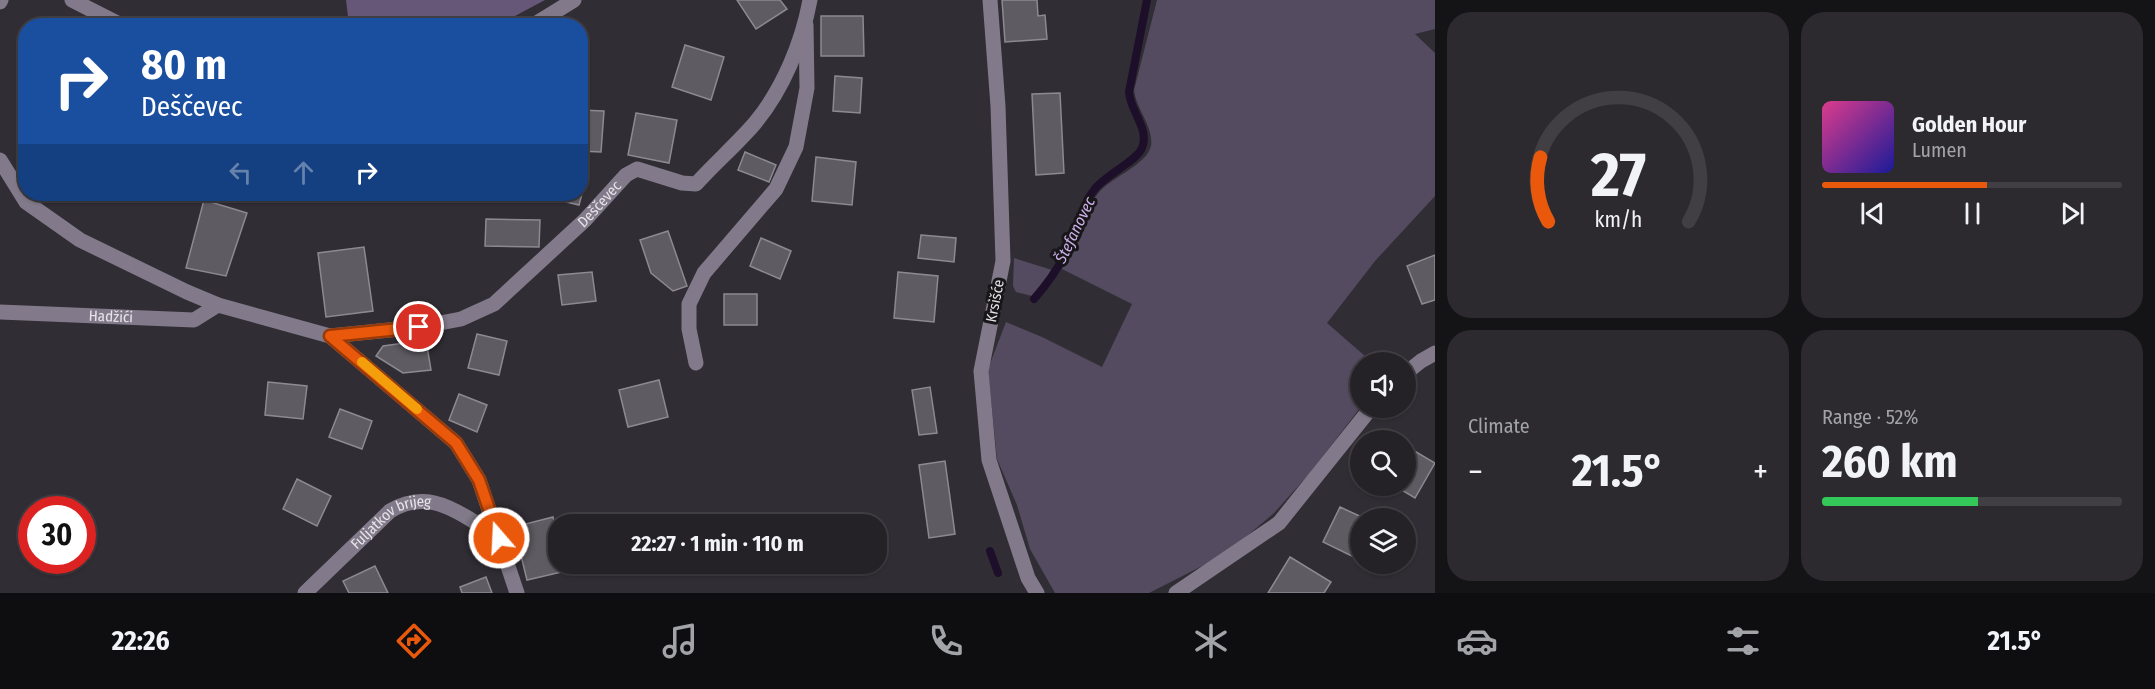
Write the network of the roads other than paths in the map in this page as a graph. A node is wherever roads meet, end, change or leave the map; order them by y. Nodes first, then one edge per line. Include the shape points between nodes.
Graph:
1 (72, 0) edge
2 (574, 0) edge
3 (810, 0) edge
4 (990, 0) edge
5 (107, 18) edge
6 (544, 18) edge
7 (806, 21) junction
8 (0, 160) edge
9 (18, 189) edge
10 (25, 201) edge
11 (218, 305) junction
12 (0, 312) edge
13 (330, 336) junction
14 (1435, 353) edge
15 (696, 363) dead end
16 (1416, 364) edge
17 (1363, 418) edge
18 (493, 519) junction
19 (305, 593) edge
20 (517, 593) edge
21 (1037, 593) edge
22 (1176, 593) edge

1 - 5 street
2 - 6 street
3 - 7 street, Deščevec
4 - 21 street, Krsišće via 1003,261 981,371 989,460
7 - 13 street, Deščevec via 781,82 755,122 696,184 637,170 626,175 585,220 494,304 461,319
7 - 15 street, Deščevec via 807,88 796,147 776,189 704,273 689,304
8 - 9 street
10 - 11 street via 80,240
11 - 12 street, Hadžići via 194,320
11 - 13 street
13 - 18 street via 456,443 479,480
14 - 16 street
17 - 22 street via 1279,523
18 - 19 street, Fuljatkov brijeg via 476,523 433,502 405,502 390,511
18 - 20 street

